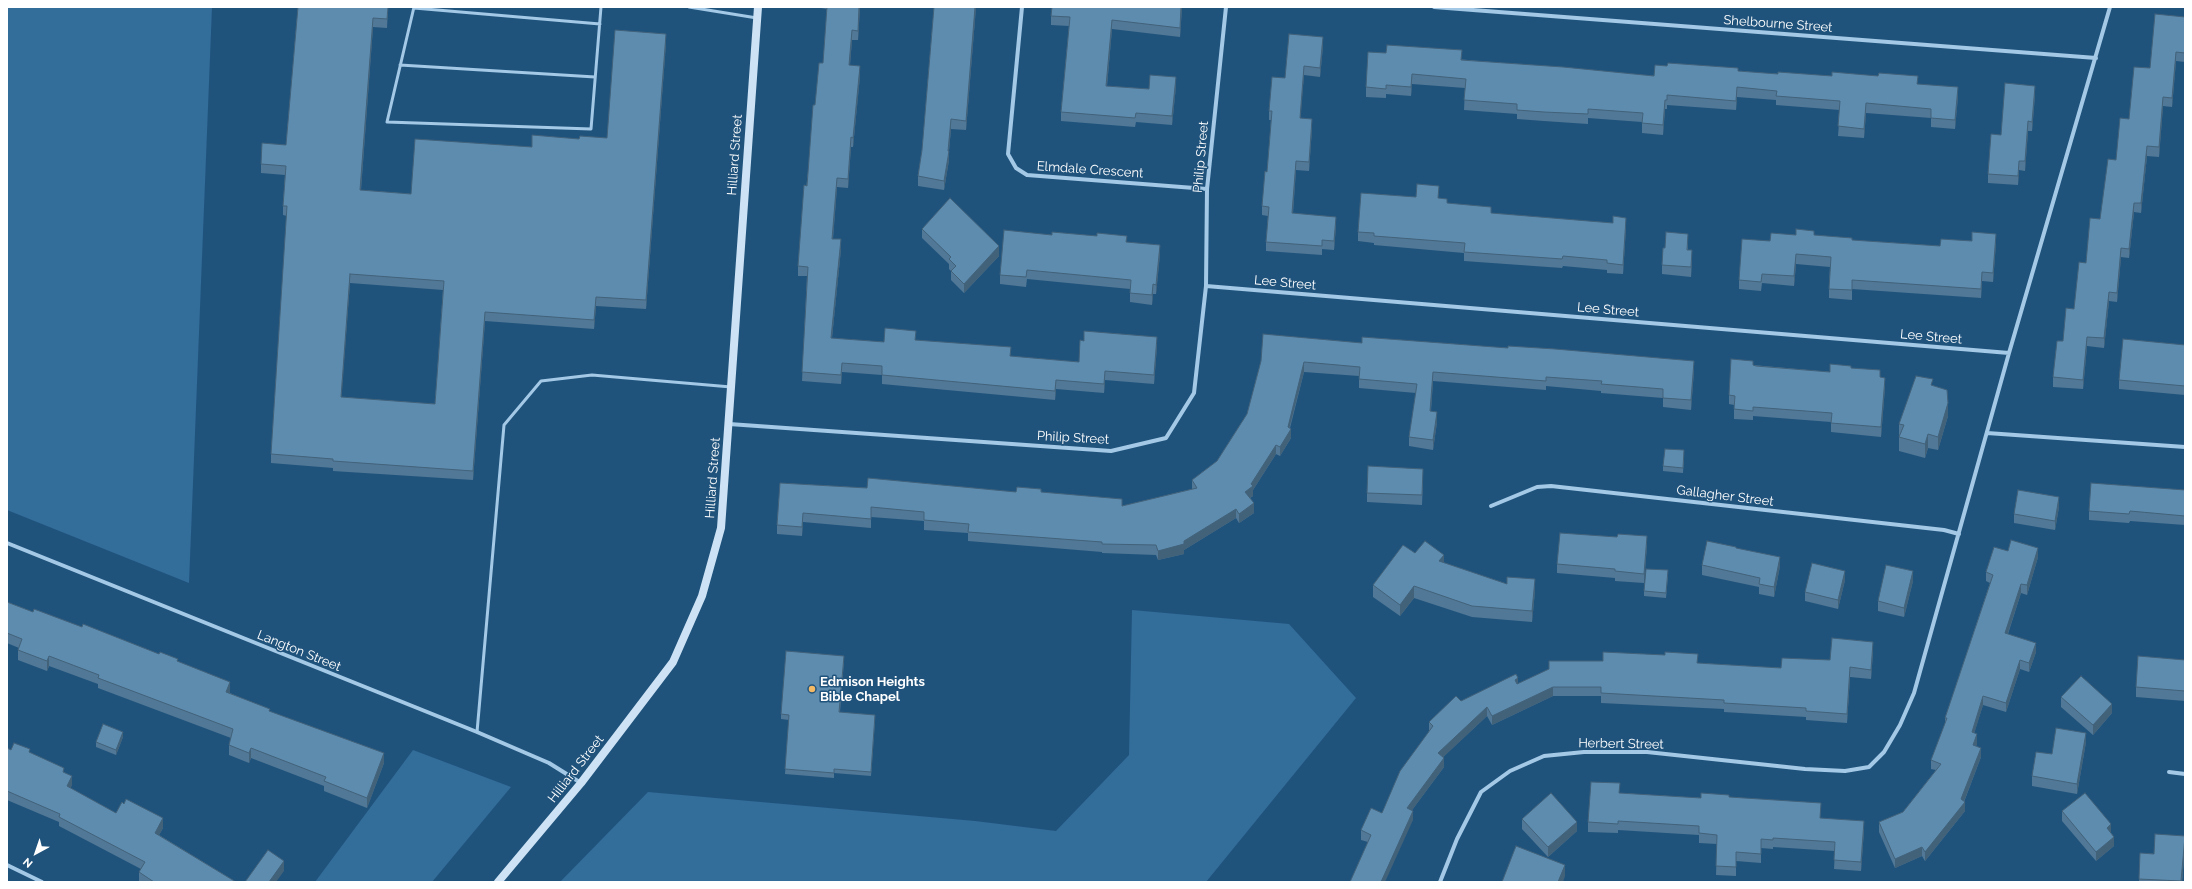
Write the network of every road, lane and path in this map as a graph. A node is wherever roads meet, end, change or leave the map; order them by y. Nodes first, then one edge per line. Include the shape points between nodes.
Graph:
1 (414, 7) edge
2 (601, 7) edge
3 (689, 7) edge
4 (758, 7) edge
5 (1022, 7) edge
6 (1226, 7) edge
7 (1434, 7) edge
8 (2110, 7) edge
9 (757, 18) junction
10 (600, 24) junction
11 (2096, 58) junction
12 (400, 65) junction
13 (595, 77) junction
14 (1207, 189) junction
15 (1206, 286) junction
16 (2009, 353) junction
17 (732, 387) junction
18 (729, 424) junction
19 (1987, 433) junction
20 (2185, 447) edge
21 (1491, 506) dead end
22 (1959, 534) junction
23 (7, 543) edge
24 (477, 732) junction
25 (2169, 772) dead end
26 (2185, 774) edge
27 (581, 783) junction
28 (7, 865) edge
29 (42, 882) edge
30 (498, 882) edge
31 (1440, 882) edge

1 - 10 lane
1 - 12 lane
2 - 10 lane
3 - 9 lane
4 - 9 street, Hilliard Street
5 - 14 street, Elmdale Crescent via 1008,154 1016,168 1027,175
6 - 14 street, Philip Street
7 - 11 street, Shelbourne Street
8 - 11 street
9 - 17 street, Hilliard Street
10 - 13 lane
11 - 16 street
12 - 13 lane
12 - 13 lane via 387,122 591,129
14 - 15 street, Philip Street
15 - 16 street, Lee Street
15 - 18 street, Philip Street via 1194,393 1166,438 1111,451
16 - 19 street
17 - 18 street, Hilliard Street
17 - 24 lane via 592,376 541,381 504,425
18 - 27 street, Hilliard Street via 721,528 702,596 673,662
19 - 20 street
19 - 22 street
21 - 22 street, Gallagher Street via 1537,487 1551,486 1944,530
22 - 31 street, Herbert Street via 1914,693 1900,725 1884,752 1869,767 1845,772 1805,770 1647,752 1584,752 1544,756 1510,771 1481,792 1457,839
23 - 24 street, Langton Street
24 - 27 street, Langton Street via 549,762
25 - 26 street
27 - 30 street, Hilliard Street
28 - 29 street

